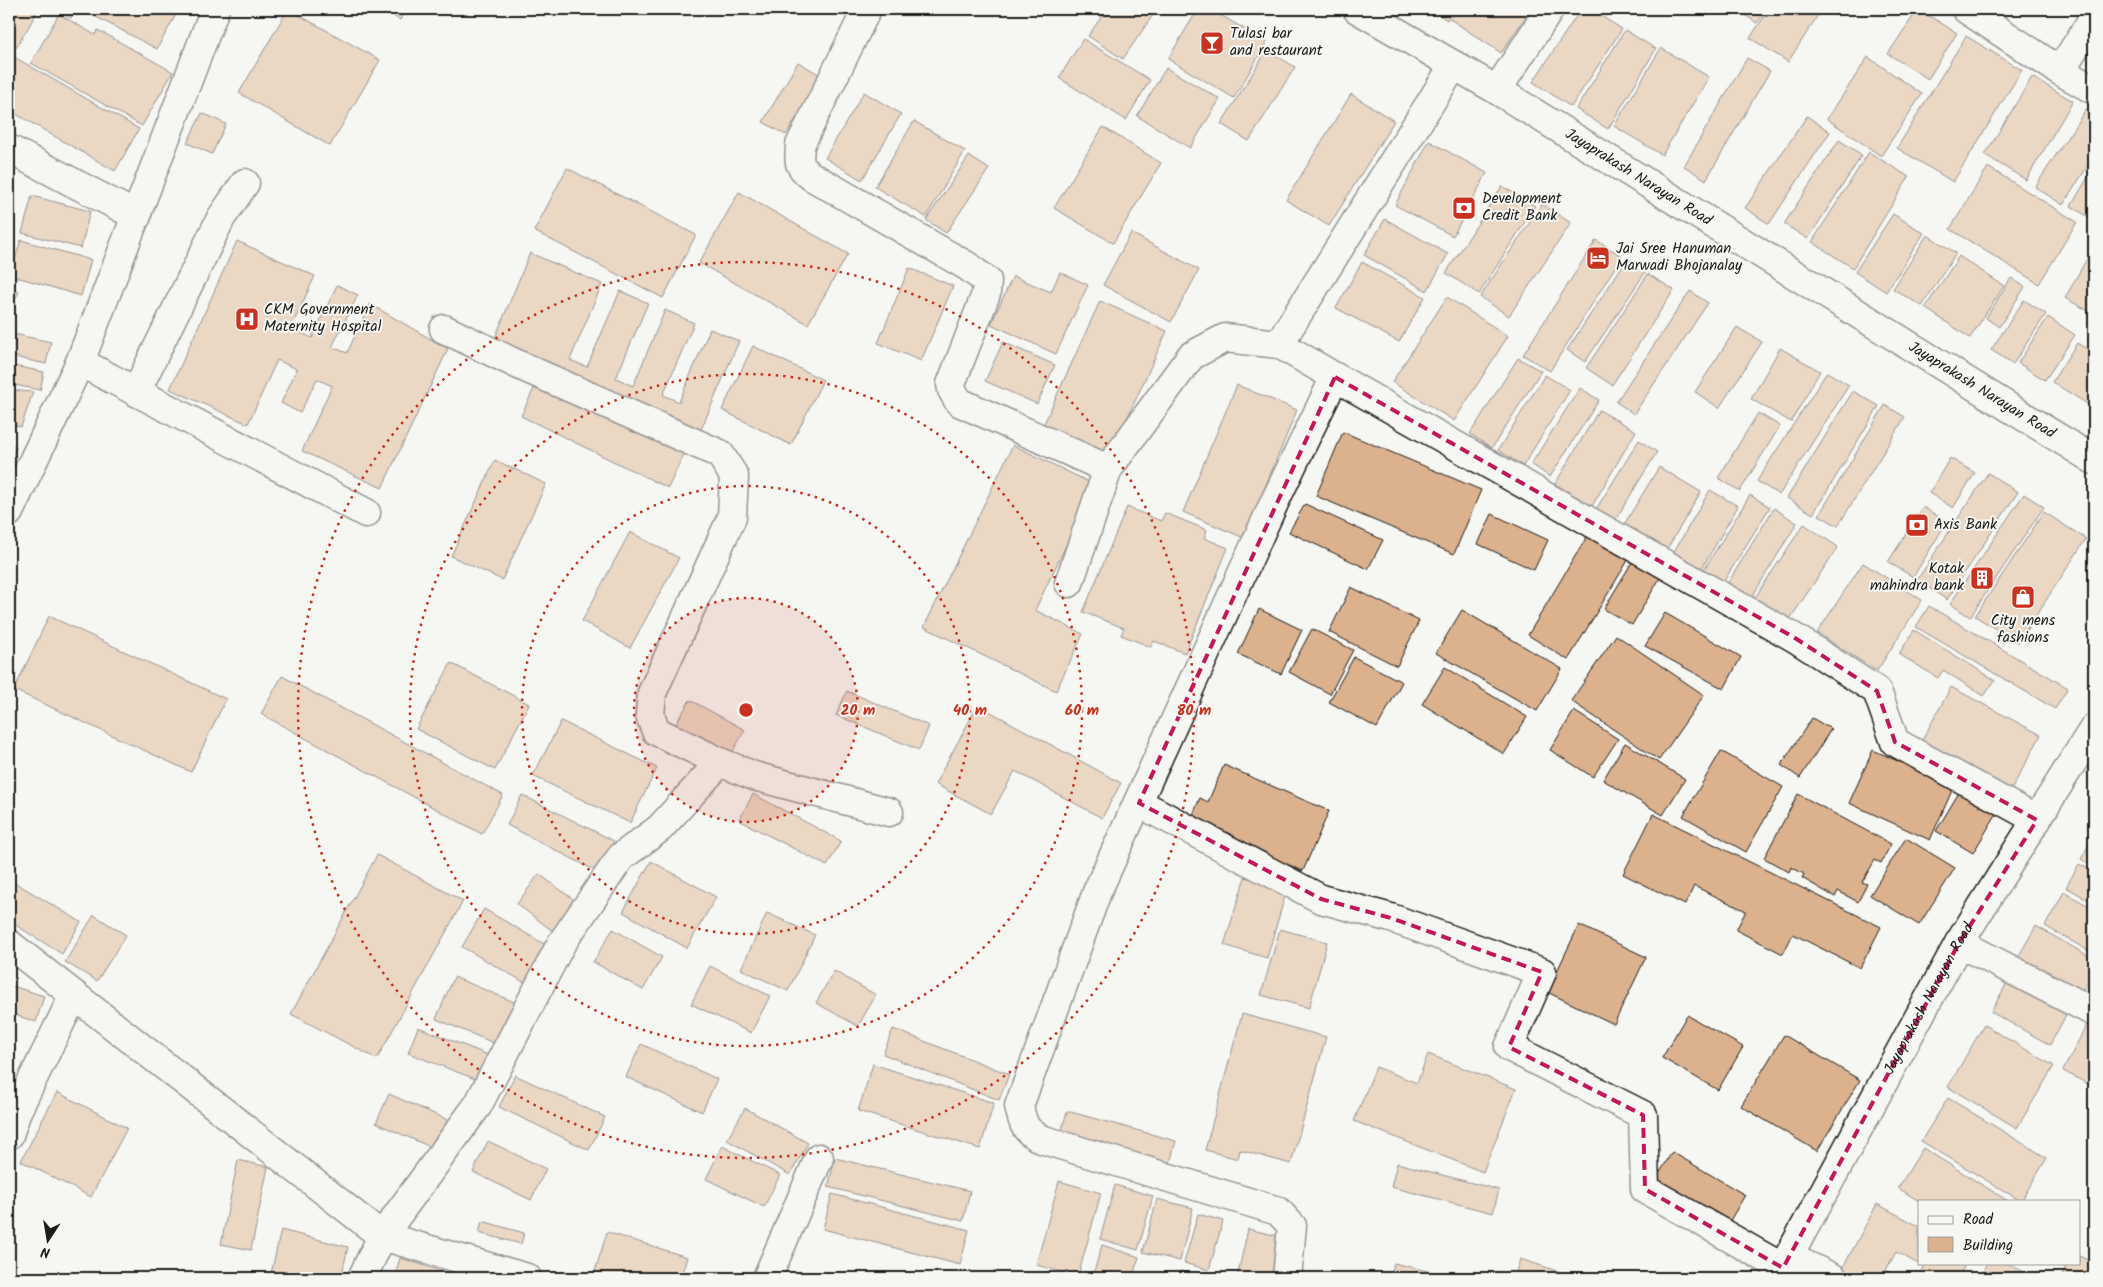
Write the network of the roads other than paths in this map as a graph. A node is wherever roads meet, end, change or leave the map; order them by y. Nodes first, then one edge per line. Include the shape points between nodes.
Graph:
1 (215, 9) edge
2 (868, 9) edge
3 (1357, 9) edge
4 (1550, 9) edge
5 (1966, 9) edge
6 (2094, 17) edge
7 (1454, 65) junction
8 (2060, 71) junction
9 (1497, 90) junction
10 (2094, 90) edge
11 (9, 149) edge
12 (245, 183) dead end
13 (137, 216) junction
14 (444, 329) dead end
15 (1279, 344) junction
16 (80, 362) junction
17 (1336, 377) junction
18 (136, 392) junction
19 (2094, 460) edge
20 (1108, 469) junction
21 (9, 512) edge
22 (366, 513) dead end
23 (1069, 583) dead end
24 (2094, 728) edge
25 (720, 762) junction
26 (1139, 803) junction
27 (889, 812) dead end
28 (2037, 820) junction
29 (1959, 943) junction
30 (9, 944) edge
31 (74, 996) junction
32 (2094, 1012) edge
33 (9, 1135) edge
34 (819, 1158) dead end
35 (382, 1236) junction
36 (1783, 1268) edge
37 (362, 1278) edge
38 (527, 1278) edge
39 (767, 1278) edge
40 (1287, 1278) edge
41 (1833, 1278) edge

1 - 13 street
2 - 20 street via 800,145 801,168 987,281 986,294 951,384 959,402
3 - 7 street, Jayaprakash Narayan Road
4 - 9 street
5 - 8 street
6 - 8 street
7 - 9 street, Jayaprakash Narayan Road
7 - 15 street
8 - 10 street
9 - 19 street, Jayaprakash Narayan Road
11 - 13 street
12 - 18 street via 221,218
13 - 16 street
14 - 25 street via 720,454 734,476 732,517 652,693 650,715 656,731
15 - 17 street
15 - 20 street via 1225,338 1191,356
16 - 18 street
16 - 21 street
17 - 26 street via 1275,501
17 - 28 street via 1794,638 1877,691 1895,742
18 - 22 street
20 - 23 street
24 - 28 street, Jayaprakash Narayan Road
25 - 27 street via 754,776
25 - 35 street via 660,828 621,857 562,944 478,1105
26 - 36 street via 1321,899 1391,918 1542,972 1509,1047 1644,1115 1645,1189
26 - 40 street via 1098,892 1019,1106 1023,1123 1031,1134 1044,1140 1278,1212 1292,1226
28 - 29 street, Jayaprakash Narayan Road
29 - 32 street
29 - 36 street, Jayaprakash Narayan Road
30 - 31 street
31 - 33 street
31 - 35 street
34 - 39 street
35 - 37 street
35 - 38 street
36 - 41 street

